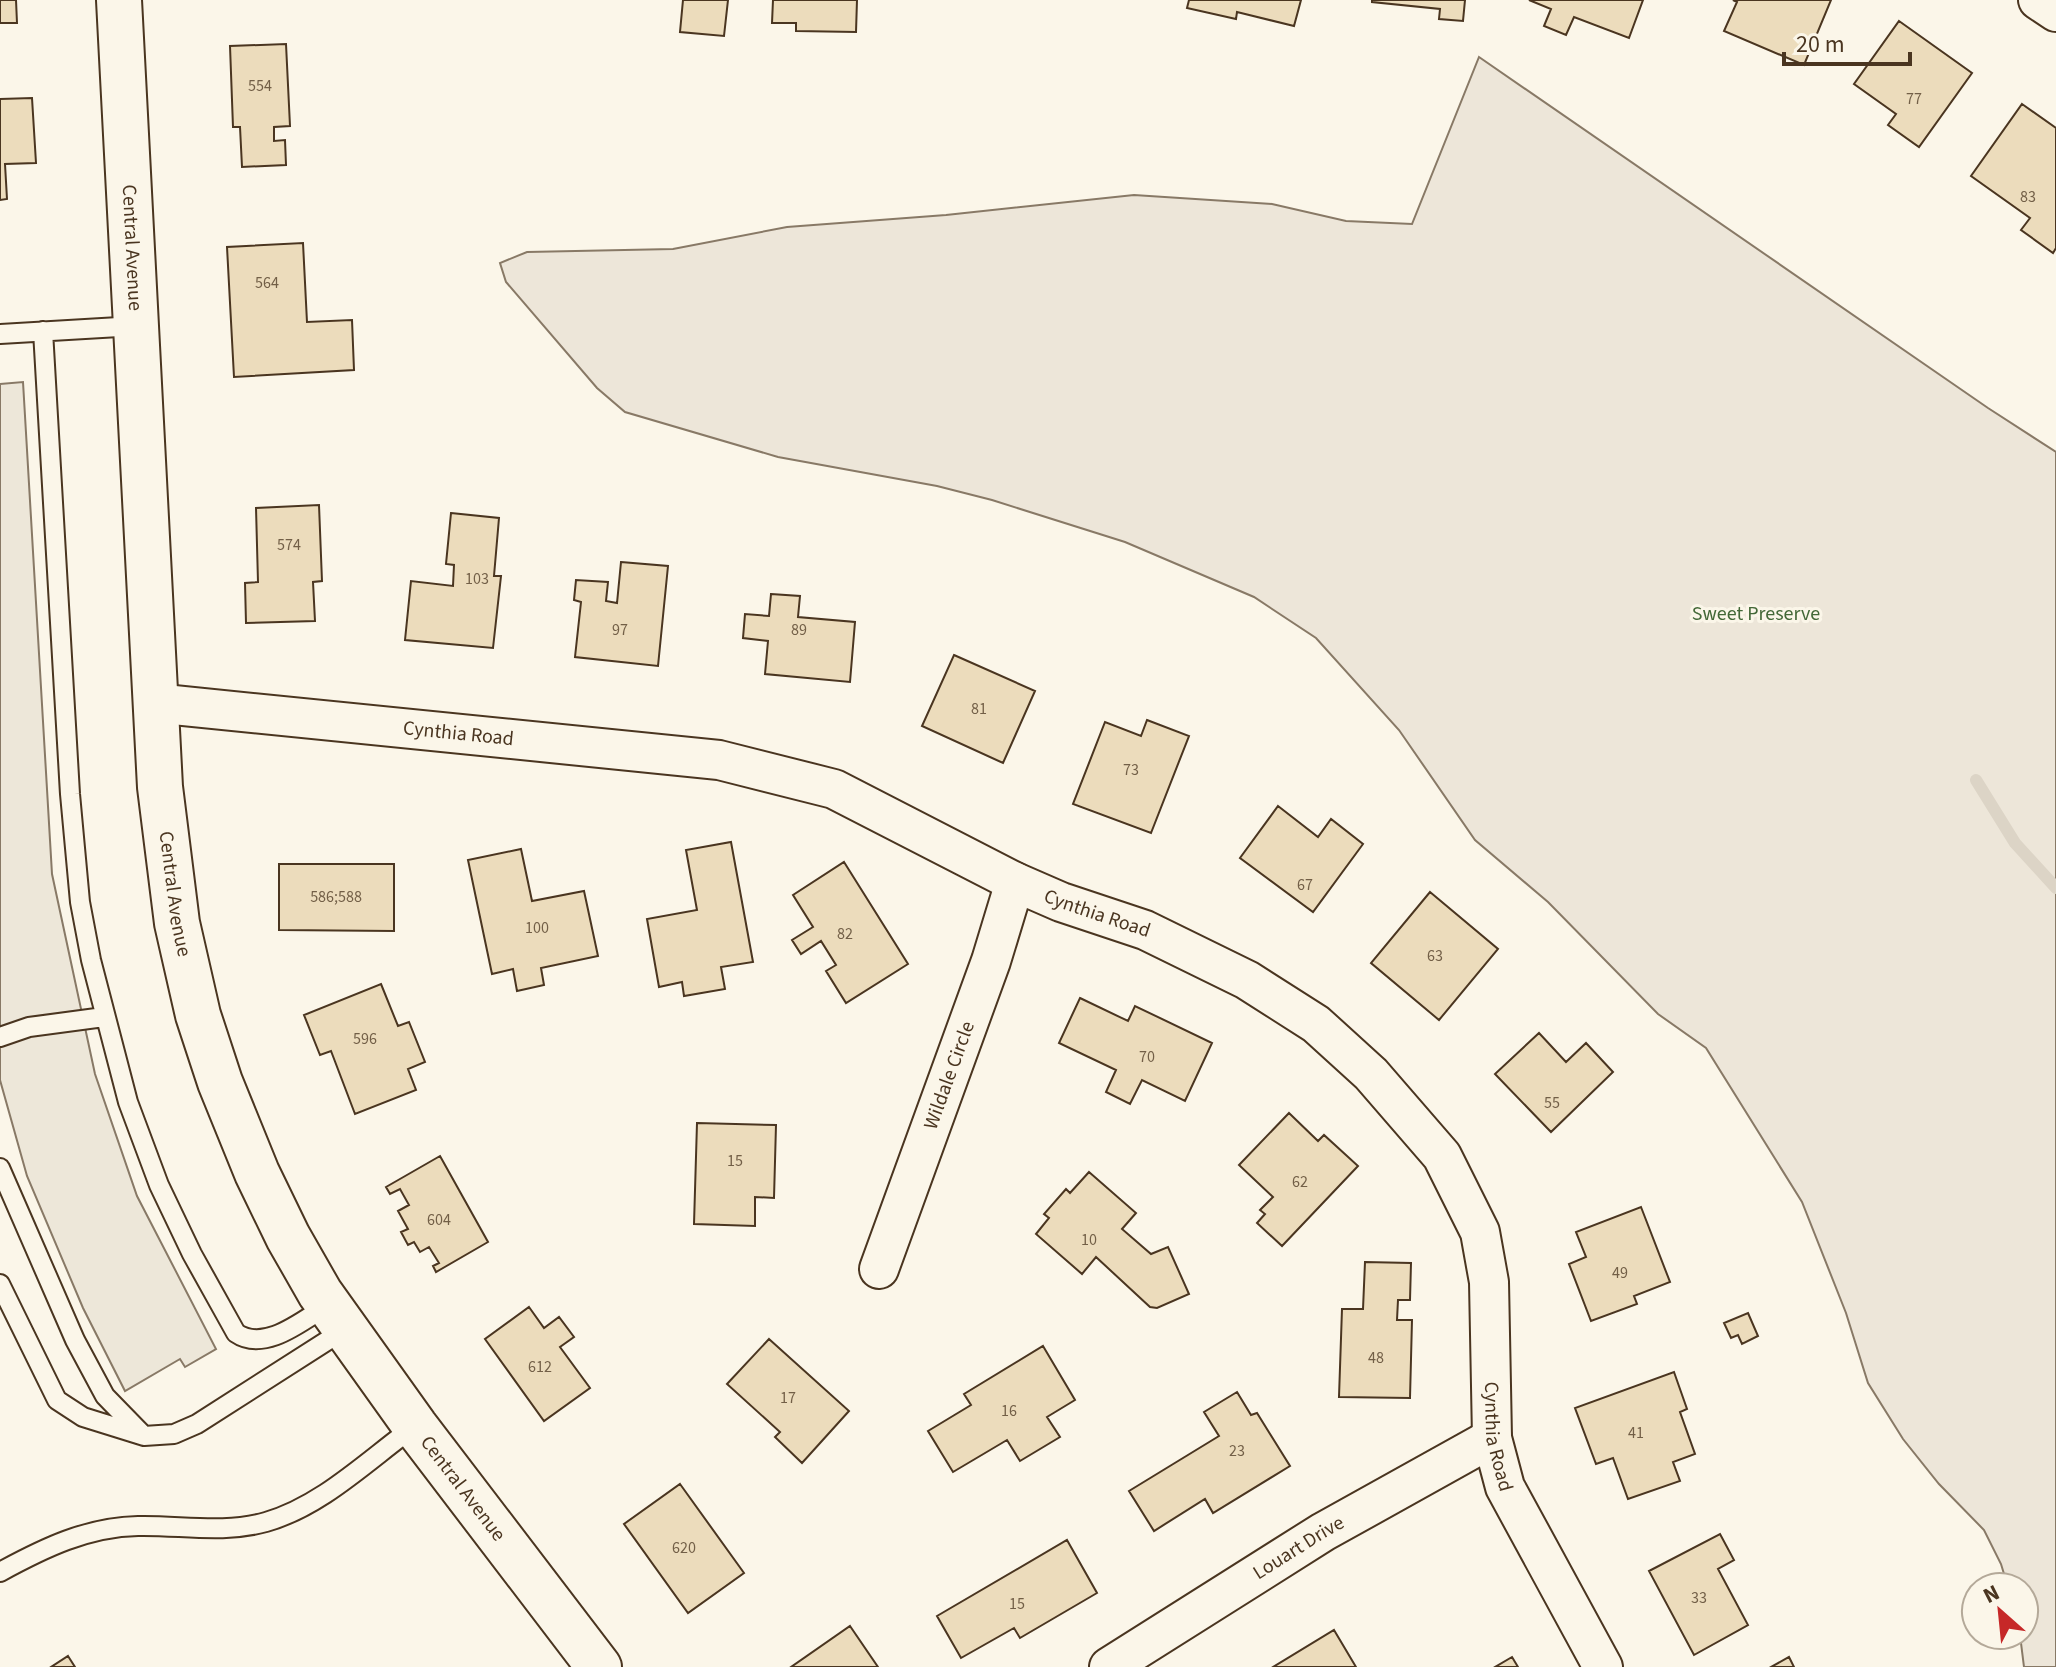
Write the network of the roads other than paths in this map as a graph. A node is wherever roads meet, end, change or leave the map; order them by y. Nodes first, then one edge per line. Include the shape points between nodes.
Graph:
1 (119, 0) edge
2 (2038, 0) edge
3 (2056, 12) edge
4 (136, 326) junction
5 (43, 331) junction
6 (0, 334) edge
7 (154, 703) junction
8 (1015, 882) junction
9 (104, 1017) junction
10 (0, 1037) edge
11 (0, 1168) edge
12 (879, 1269) dead end
13 (0, 1284) edge
14 (336, 1317) junction
15 (415, 1426) junction
16 (144, 1436) junction
17 (1492, 1438) junction
18 (0, 1572) edge
19 (599, 1667) edge
20 (1109, 1667) edge
21 (1603, 1667) edge

1 - 4 main road, Central Avenue
2 - 3 street
4 - 5 lane
4 - 7 main road, Central Avenue
5 - 6 lane
5 - 9 lane via 70,794 80,902
7 - 8 street, Cynthia Road via 719,760 834,789
7 - 14 main road, Central Avenue via 170,880 201,1024 257,1173
8 - 12 street, Wildale Circle
8 - 17 street, Cynthia Road via 1145,930 1247,980 1316,1024 1371,1074 1442,1156 1480,1232 1489,1282
9 - 10 lane via 29,1027
9 - 14 lane via 159,1185 236,1333 246,1339 275,1336
11 - 16 lane via 105,1396
13 - 16 lane via 57,1400 83,1417
14 - 15 main road, Central Avenue
14 - 16 lane via 197,1424 174,1434
15 - 18 lane via 318,1498 269,1521 233,1528 106,1528 61,1542
15 - 19 main road, Central Avenue
17 - 20 street, Louart Drive via 1323,1532
17 - 21 street, Cynthia Road via 1505,1487

